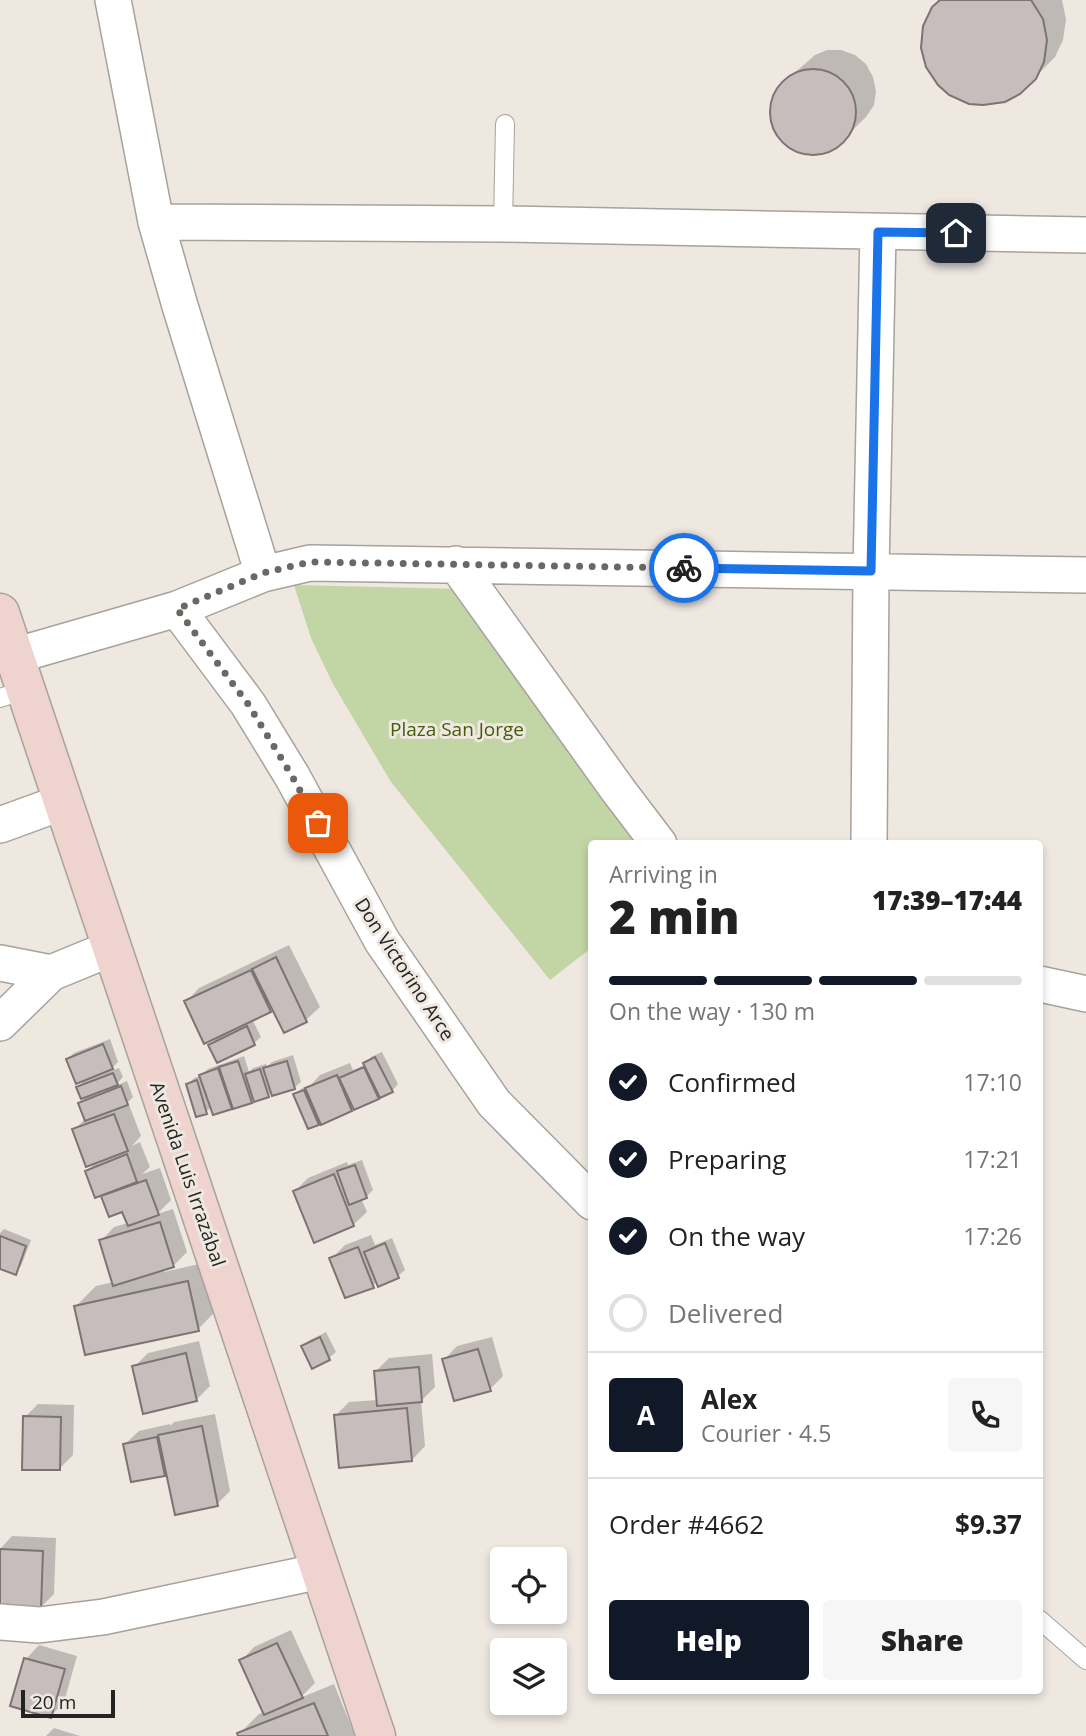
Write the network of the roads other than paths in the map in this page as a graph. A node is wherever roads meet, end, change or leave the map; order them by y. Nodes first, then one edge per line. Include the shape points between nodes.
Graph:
1 (113, 0) edge
2 (505, 124) dead end
3 (156, 222) junction
4 (503, 223) junction
5 (878, 232) junction
6 (1086, 235) edge
7 (456, 564) junction
8 (871, 571) junction
9 (263, 573) junction
10 (1086, 575) edge
11 (177, 609) junction
12 (0, 612) edge
13 (13, 681) edge
14 (63, 802) junction
15 (0, 825) edge
16 (656, 840) edge
17 (869, 840) edge
18 (112, 948) junction
19 (0, 964) edge
20 (51, 973) junction
21 (1043, 985) edge
22 (1086, 994) edge
23 (0, 1023) edge
24 (588, 1198) edge
25 (321, 1571) junction
26 (0, 1622) edge
27 (1043, 1623) edge
28 (1086, 1660) edge
29 (376, 1736) edge

1 - 3 street
2 - 4 lane
3 - 4 street
3 - 9 street
4 - 5 street
5 - 6 street
5 - 8 street
7 - 8 street
7 - 9 street via 310,562
7 - 16 street
8 - 10 street
8 - 17 street
9 - 11 street
11 - 13 street
11 - 24 street, Don Victorino Arce via 248,704 382,941 479,1082
12 - 13 main road, Avenida Luis Irrazábal
13 - 14 main road, Avenida Luis Irrazábal
14 - 15 street
14 - 18 main road, Avenida Luis Irrazábal
18 - 20 street
18 - 25 main road, Avenida Luis Irrazábal
19 - 20 street
20 - 23 street
21 - 22 street
25 - 26 street via 103,1617 38,1625
25 - 29 main road, Avenida Luis Irrazábal
27 - 28 lane

